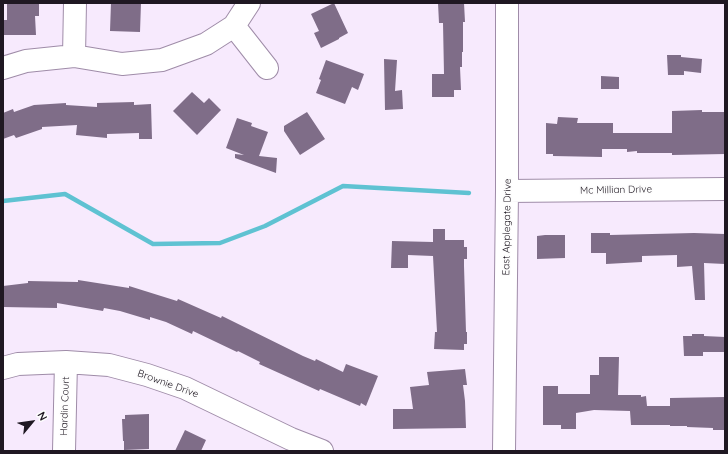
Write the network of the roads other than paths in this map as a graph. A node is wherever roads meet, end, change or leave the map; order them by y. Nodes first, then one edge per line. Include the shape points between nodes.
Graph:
1 (75, 3) edge
2 (249, 3) edge
3 (507, 3) edge
4 (234, 26) junction
5 (74, 56) junction
6 (3, 68) edge
7 (267, 68) dead end
8 (725, 189) edge
9 (507, 191) junction
10 (66, 362) junction
11 (3, 368) edge
12 (289, 445) edge
13 (64, 451) edge
14 (322, 451) edge
15 (504, 451) edge

1 - 5 street
2 - 4 street
3 - 9 street, East Applegate Drive
4 - 5 street via 206,44 162,60 122,64
4 - 7 street
5 - 6 street via 26,61
8 - 9 street, Mc Millian Drive
9 - 15 street, East Applegate Drive
10 - 11 street, Brownie Drive via 18,364
10 - 12 street, Brownie Drive via 109,365 185,388
10 - 13 street, Hardin Court
12 - 14 street, Brownie Drive

